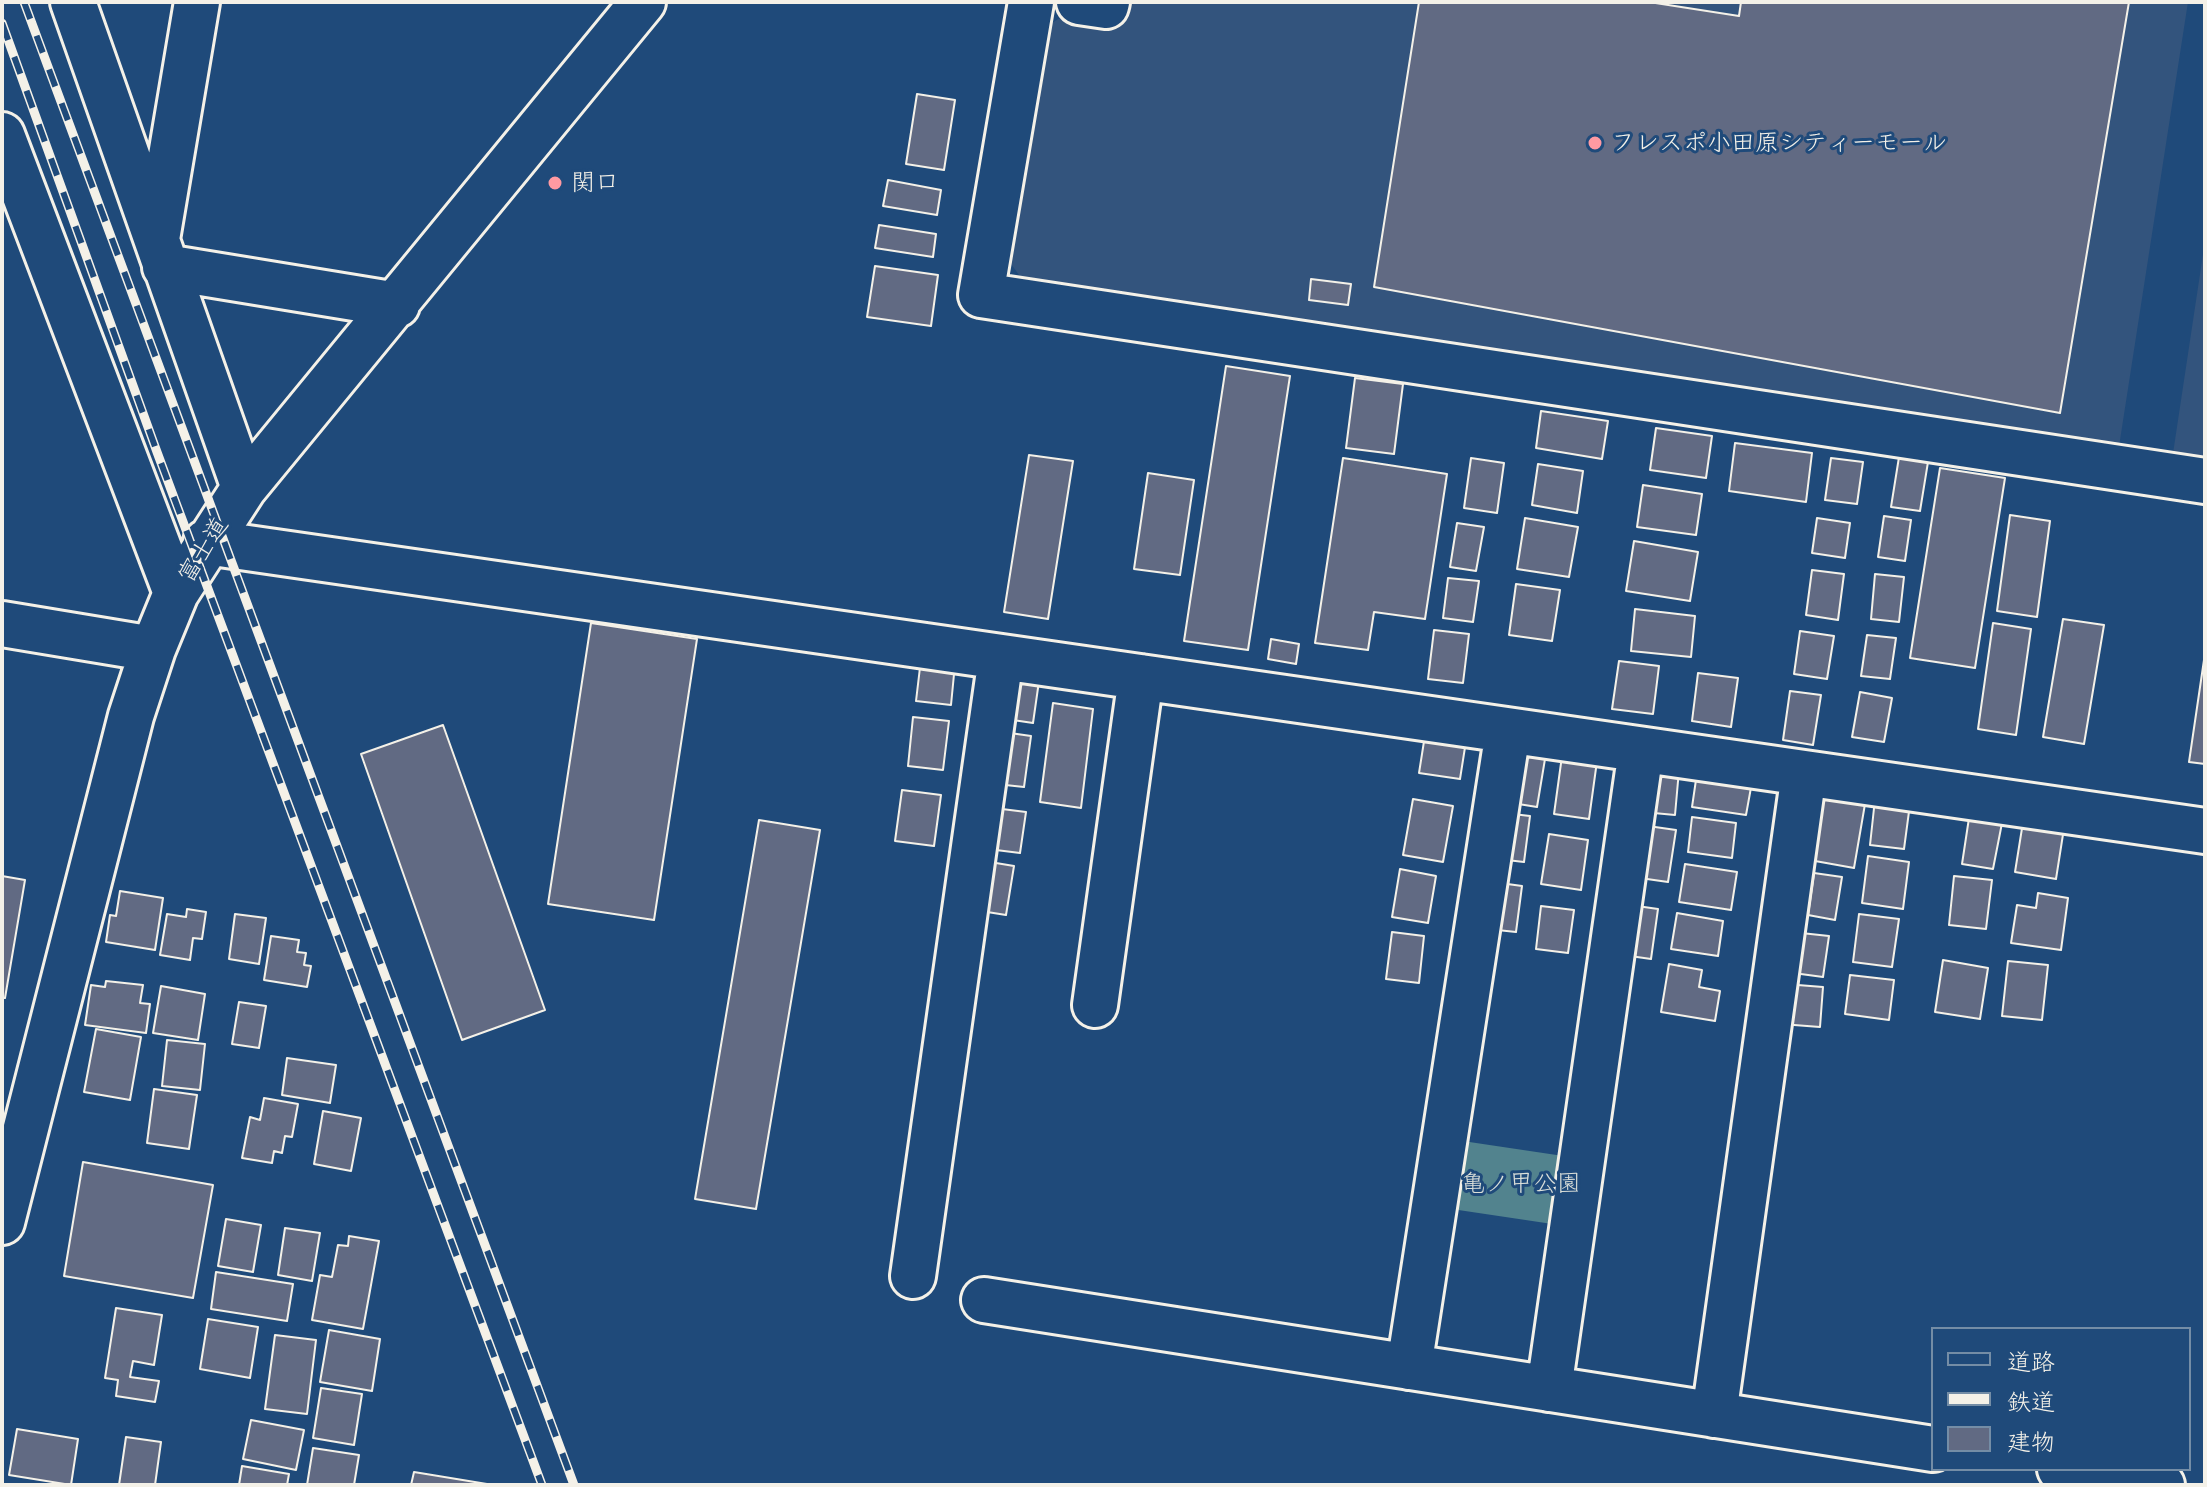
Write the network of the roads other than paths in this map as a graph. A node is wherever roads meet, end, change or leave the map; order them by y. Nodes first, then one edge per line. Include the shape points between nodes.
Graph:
1 (73, 2) edge
2 (197, 2) edge
3 (643, 2) edge
4 (1031, 2) edge
5 (1079, 2) edge
6 (1107, 2) edge
7 (2, 135) edge
8 (161, 254) junction
9 (397, 305) junction
10 (2205, 481) edge
11 (244, 488) junction
12 (206, 542) junction
13 (176, 593) junction
14 (2, 624) edge
15 (153, 649) junction
16 (1001, 657) junction
17 (1141, 677) junction
18 (1508, 731) junction
19 (1641, 750) junction
20 (1804, 773) junction
21 (2205, 831) edge
22 (1095, 1005) dead end
23 (2, 1222) edge
24 (913, 1276) dead end
25 (984, 1300) dead end
26 (1409, 1367) junction
27 (1549, 1389) junction
28 (1714, 1415) junction
29 (1931, 1449) edge
30 (2073, 1471) edge
31 (2162, 1485) edge

1 - 8 street
2 - 8 street
3 - 9 street, 富士道
4 - 10 street via 981,295
5 - 6 street
7 - 13 street
8 - 9 street
8 - 11 street
9 - 11 street, 富士道
11 - 12 street, 富士道
12 - 13 street, 富士道
12 - 16 street
13 - 15 street, 富士道
14 - 15 street
15 - 23 street, 富士道 via 131,716
16 - 17 street
16 - 24 street
17 - 18 street
17 - 22 street
18 - 19 street
18 - 26 street
19 - 20 street
19 - 27 street
20 - 21 street
20 - 28 street
25 - 26 street
26 - 27 street
27 - 28 street
28 - 29 street
30 - 31 street

